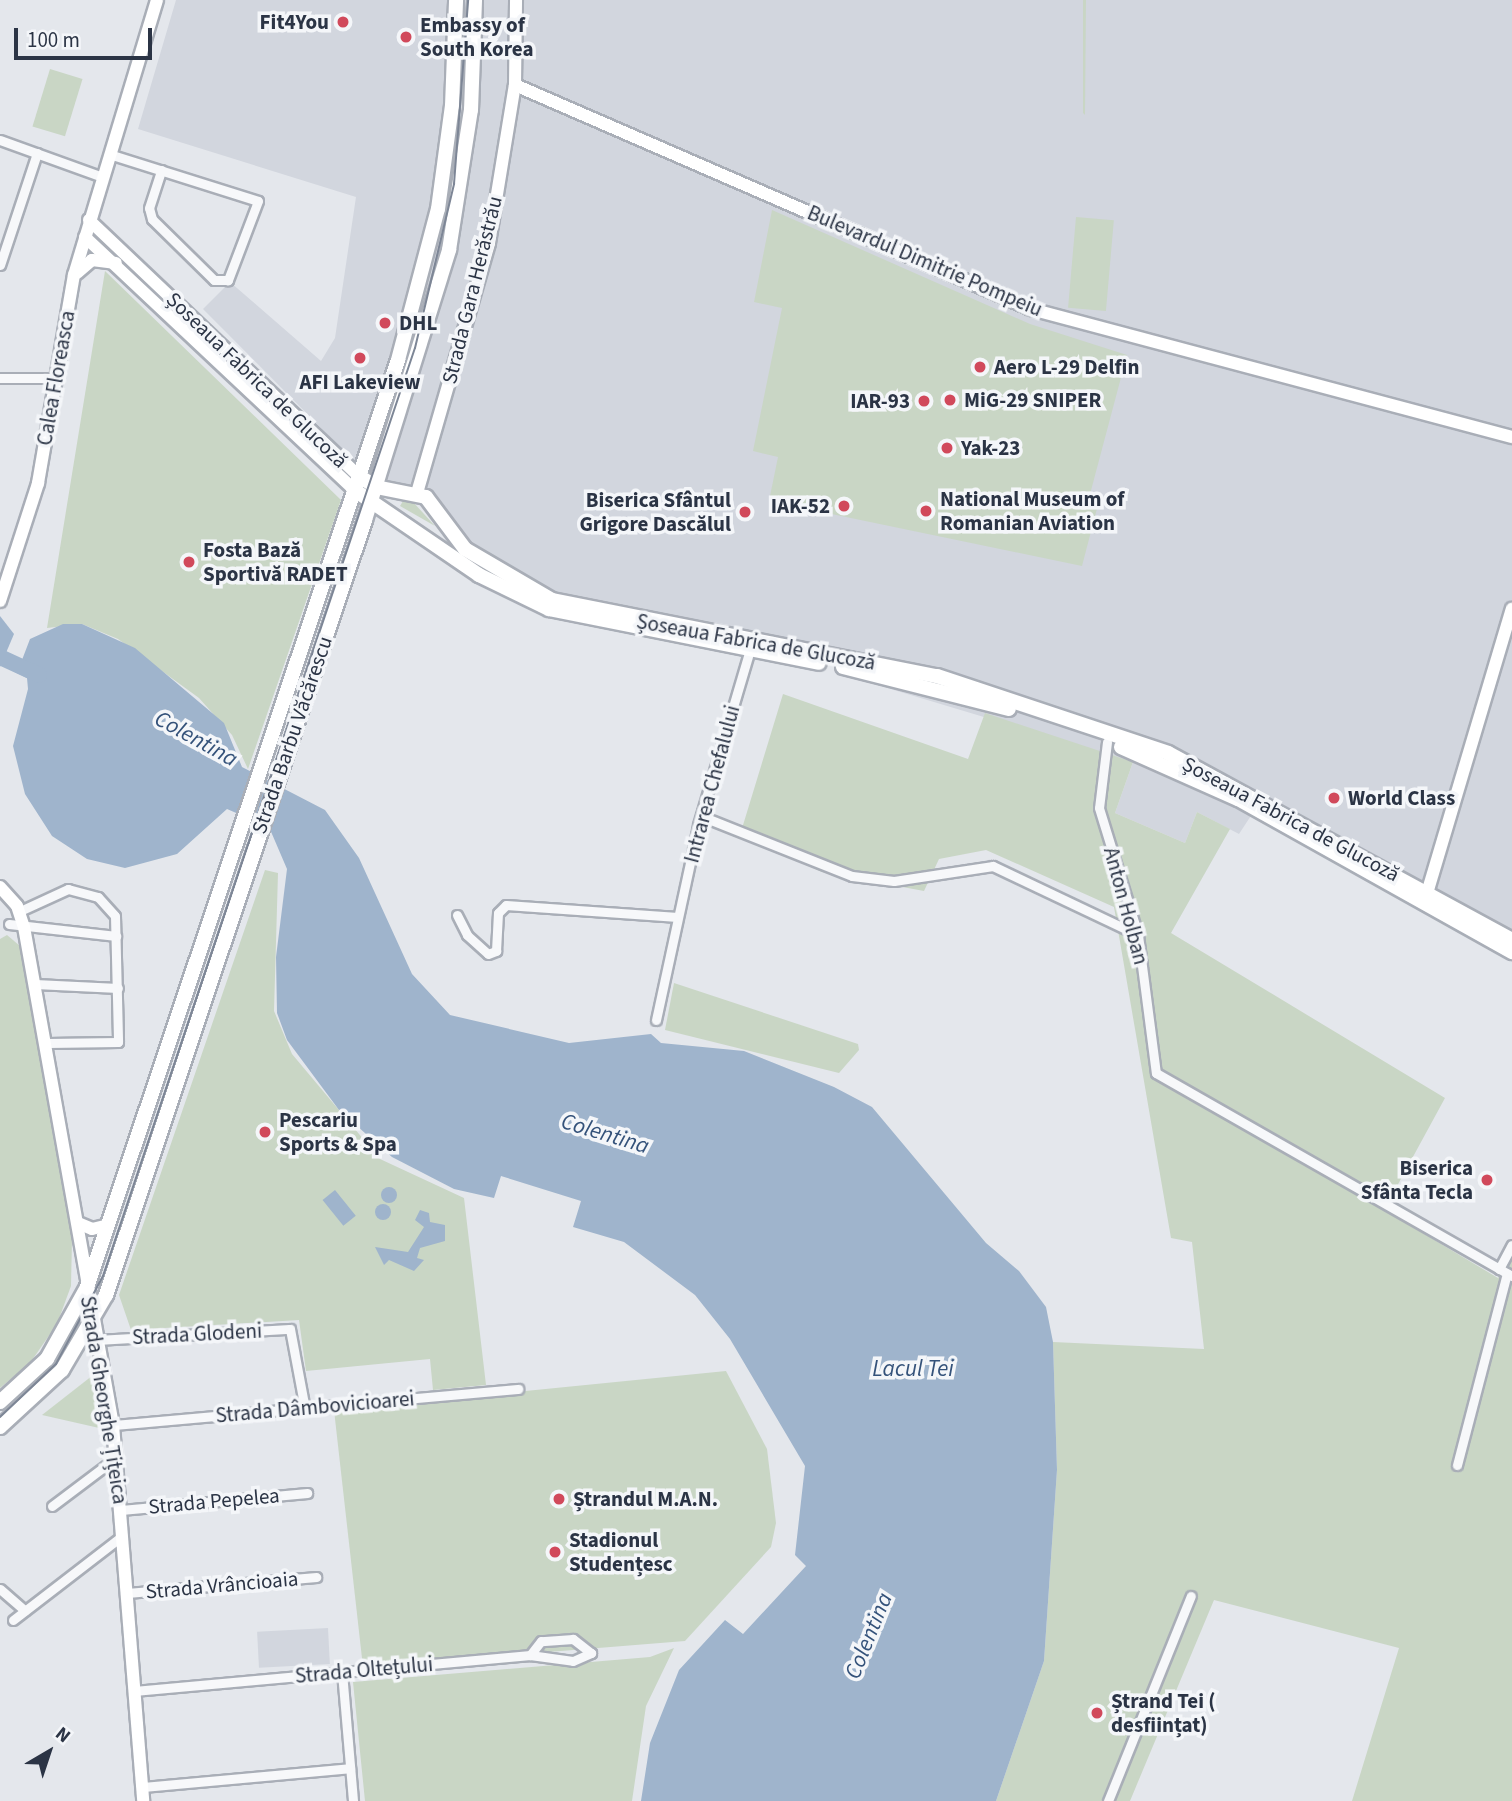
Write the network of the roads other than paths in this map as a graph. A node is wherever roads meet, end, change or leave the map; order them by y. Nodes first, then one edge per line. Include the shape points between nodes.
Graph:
1 (157, 0) edge
2 (456, 0) edge
3 (475, 0) edge
4 (516, 0) edge
5 (515, 85) junction
6 (0, 140) edge
7 (37, 153) junction
8 (109, 154) junction
9 (161, 170) junction
10 (103, 177) junction
11 (89, 220) junction
12 (85, 237) junction
13 (0, 264) edge
14 (119, 264) junction
15 (75, 275) junction
16 (0, 378) edge
17 (56, 378) junction
18 (1512, 437) edge
19 (356, 482) junction
20 (417, 493) junction
21 (374, 494) junction
22 (445, 520) junction
23 (408, 524) junction
24 (0, 601) edge
25 (1512, 609) edge
26 (750, 646) junction
27 (1107, 742) junction
28 (701, 816) junction
29 (0, 887) edge
30 (1425, 899) junction
31 (457, 915) dead end
32 (678, 917) junction
33 (22, 918) junction
34 (0, 929) edge
35 (1138, 934) junction
36 (116, 936) junction
37 (1512, 940) edge
38 (1512, 952) edge
39 (36, 984) junction
40 (118, 988) junction
41 (656, 1020) dead end
42 (48, 1043) junction
43 (78, 1223) junction
44 (109, 1225) junction
45 (1512, 1245) edge
46 (1506, 1273) edge
47 (87, 1287) junction
48 (94, 1323) junction
49 (97, 1340) junction
50 (517, 1389) dead end
51 (0, 1402) edge
52 (305, 1409) junction
53 (113, 1425) junction
54 (0, 1427) edge
55 (117, 1457) junction
56 (1457, 1465) dead end
57 (307, 1493) dead end
58 (52, 1506) dead end
59 (121, 1510) junction
60 (122, 1536) junction
61 (316, 1577) dead end
62 (0, 1589) edge
63 (127, 1593) junction
64 (1191, 1596) dead end
65 (25, 1611) junction
66 (13, 1620) dead end
67 (530, 1655) junction
68 (342, 1672) junction
69 (134, 1691) junction
70 (350, 1768) junction
71 (142, 1787) junction
72 (143, 1801) edge
73 (353, 1801) edge
74 (1108, 1801) edge

1 - 8 street, Calea Floreasca
2 - 19 main road, Strada Barbu Văcărescu via 452,106 433,236
3 - 21 main road, Strada Barbu Văcărescu via 471,110 452,239
4 - 5 street, Strada Gara Herăstrău
5 - 18 street, Bulevardul Dimitrie Pompeiu via 1031,309
5 - 20 street, Strada Gara Herăstrău via 489,243
6 - 7 street
7 - 10 street
7 - 13 street
8 - 9 street
8 - 10 street, Calea Floreasca
9 - 9 street via 258,201 228,280 215,280 152,219 149,208
10 - 11 street, Calea Floreasca
11 - 12 street, Calea Floreasca
11 - 19 street, Șoseaua Fabrica de Glucoză
12 - 14 street, Șoseaua Fabrica de Glucoză
12 - 15 street, Calea Floreasca
14 - 15 street via 92,260
14 - 19 street, Șoseaua Fabrica de Glucoză
15 - 17 street, Calea Floreasca
16 - 17 street
17 - 24 street, Calea Floreasca via 36,490
19 - 21 main road, Șoseaua Fabrica de Glucoză
19 - 44 main road, Strada Barbu Văcărescu
20 - 21 main road, Șoseaua Fabrica de Glucoză
20 - 22 main road, Șoseaua Fabrica de Glucoză
21 - 23 main road, Șoseaua Fabrica de Glucoză
21 - 48 main road, Strada Barbu Văcărescu
22 - 23 main road via 435,533
22 - 26 main road, Șoseaua Fabrica de Glucoză via 458,542 486,564 552,600
23 - 26 main road, Șoseaua Fabrica de Glucoză via 479,575 549,609
25 - 30 street
26 - 27 main road, Șoseaua Fabrica de Glucoză via 946,689
26 - 28 street, Intrarea Chefalului
26 - 30 main road, Șoseaua Fabrica de Glucoză via 937,676 1155,749
27 - 30 main road, Șoseaua Fabrica de Glucoză via 1238,799
27 - 35 street, Anton Holban via 1099,808
28 - 32 street, Intrarea Chefalului
28 - 35 street via 852,876 894,881 993,866
29 - 33 street, Strada Gheorghe Țițeica
30 - 37 main road, Șoseaua Fabrica de Glucoză
30 - 38 main road, Șoseaua Fabrica de Glucoză
31 - 32 street via 467,935 488,954 496,951 498,913 506,905
32 - 41 street, Intrarea Chefalului
33 - 34 street
33 - 36 street
33 - 36 street via 51,892 81,890 113,909
33 - 39 street, Strada Gheorghe Țițeica
35 - 46 street, Anton Holban via 1156,1073
36 - 40 street
39 - 40 street
39 - 42 street, Strada Gheorghe Țițeica
40 - 42 street via 116,1045
42 - 43 street, Strada Gheorghe Țițeica
43 - 44 street via 92,1229
43 - 47 street, Strada Gheorghe Țițeica
44 - 47 main road, Strada Barbu Văcărescu
45 - 46 street
46 - 56 street
47 - 48 street, Strada Gheorghe Țițeica
47 - 51 main road, Strada Barbu Văcărescu via 47,1359
48 - 49 street, Strada Gheorghe Țițeica
48 - 54 main road, Strada Barbu Văcărescu via 55,1379
49 - 52 street, Strada Glodeni via 295,1333
49 - 53 street, Strada Gheorghe Țițeica
50 - 52 street, Strada Dâmbovicioarei
52 - 53 street, Strada Dâmbovicioarei
53 - 55 street, Strada Gheorghe Țițeica
55 - 58 street
55 - 59 street, Strada Gheorghe Țițeica
57 - 59 street, Strada Pepelea
59 - 60 street, Strada Gheorghe Țițeica
60 - 63 street, Strada Gheorghe Țițeica
60 - 65 street
61 - 63 street, Strada Vrâncioaia
62 - 65 street
63 - 69 street, Strada Gheorghe Țițeica
64 - 74 street
65 - 66 street
67 - 67 street, Strada Oltețului via 541,1641 573,1639 591,1653 547,1662
67 - 68 street, Strada Oltețului
68 - 69 street, Strada Oltețului
68 - 70 street
69 - 71 street, Strada Gheorghe Țițeica
70 - 71 street
70 - 73 street
71 - 72 street, Strada Gheorghe Țițeica

